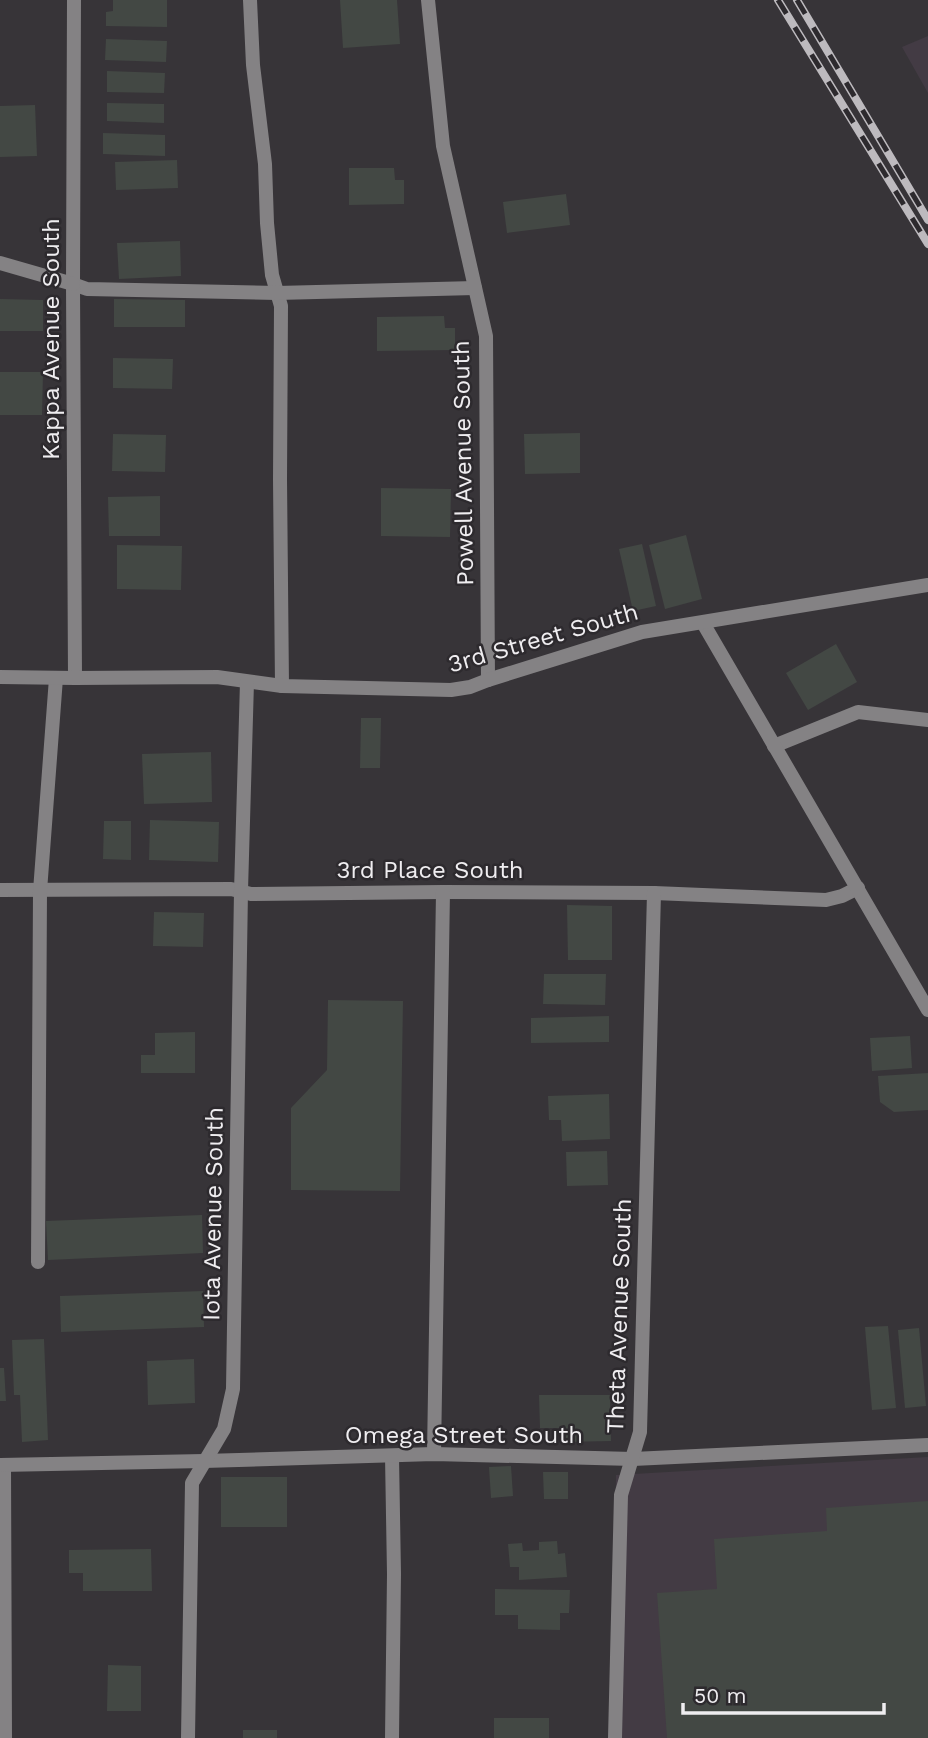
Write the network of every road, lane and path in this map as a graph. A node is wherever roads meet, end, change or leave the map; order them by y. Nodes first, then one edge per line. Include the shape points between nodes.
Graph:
1 (74, 0) edge
2 (250, 0) edge
3 (428, 0) edge
4 (0, 263) edge
5 (73, 284) junction
6 (475, 288) junction
7 (277, 293) junction
8 (928, 585) edge
9 (703, 622) junction
10 (0, 677) edge
11 (56, 678) junction
12 (75, 678) junction
13 (488, 680) junction
14 (247, 682) junction
15 (282, 686) junction
16 (928, 720) edge
17 (774, 746) junction
18 (858, 888) junction
19 (0, 890) edge
20 (40, 891) junction
21 (241, 891) junction
22 (443, 892) junction
23 (654, 893) junction
24 (928, 1010) edge
25 (38, 1262) dead end
26 (928, 1445) edge
27 (434, 1454) junction
28 (391, 1456) junction
29 (633, 1459) junction
30 (204, 1461) junction
31 (2, 1465) edge
32 (5, 1738) edge
33 (188, 1738) edge
34 (392, 1738) edge
35 (615, 1738) edge

1 - 5 street, Kappa Avenue South
2 - 7 street
3 - 6 street, Powell Avenue South via 443,146
4 - 5 street
5 - 7 street via 88,289
5 - 12 street, Kappa Avenue South
6 - 7 street
6 - 13 street, Powell Avenue South via 486,336
7 - 15 street via 281,306
8 - 9 street, 3rd Street South
9 - 13 street, 3rd Street South via 642,632
9 - 17 street
10 - 11 street, 3rd Street South
11 - 12 street, 3rd Street South
11 - 20 street
12 - 14 street, 3rd Street South via 217,677
13 - 15 street, 3rd Street South via 451,690
14 - 15 street, 3rd Street South
14 - 21 street, Iota Avenue South
16 - 17 street via 858,712
17 - 18 street
18 - 23 street, 3rd Place South via 827,900
18 - 24 street
19 - 20 street, 3rd Place South
20 - 21 street, 3rd Place South
20 - 25 street
21 - 22 street, 3rd Place South
21 - 30 street, Iota Avenue South via 233,1389 224,1429
22 - 23 street, 3rd Place South
22 - 27 street
23 - 29 street, Theta Avenue South via 640,1432
26 - 29 street, Omega Street South
27 - 28 street, Omega Street South
27 - 29 street, Omega Street South
28 - 30 street, Omega Street South
28 - 34 street
29 - 35 street, Theta Avenue South via 621,1495
30 - 31 street, Omega Street South
30 - 33 street, Iota Avenue South via 192,1483
31 - 32 street

